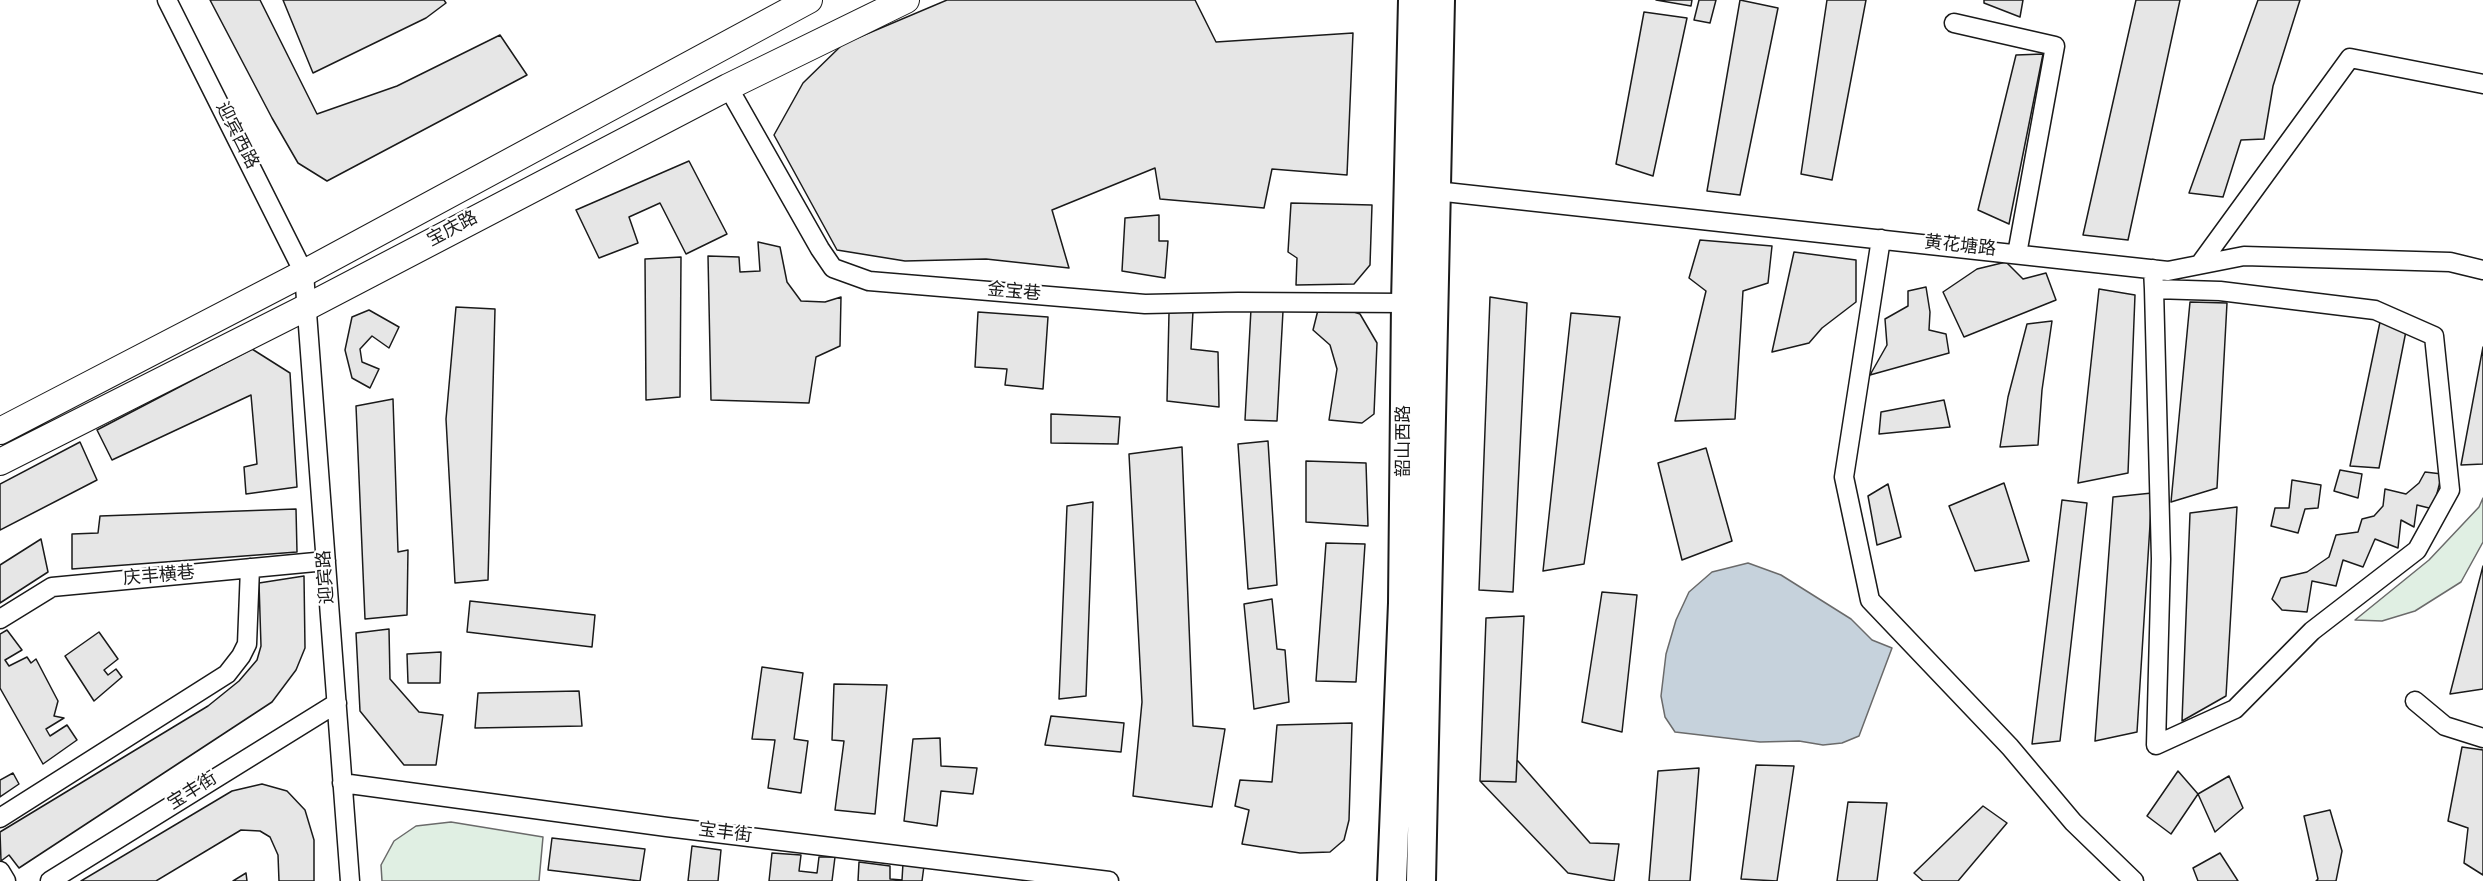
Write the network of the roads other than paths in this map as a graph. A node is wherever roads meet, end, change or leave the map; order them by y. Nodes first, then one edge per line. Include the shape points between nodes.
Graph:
1 (167, 0) edge
2 (809, 0) edge
3 (906, 0) edge
4 (1413, 0) edge
5 (1440, 0) edge
6 (1458, 0) edge
7 (1954, 23) dead end
8 (1439, 53) junction
9 (2483, 84) edge
10 (728, 87) junction
11 (1436, 191) junction
12 (1881, 239) junction
13 (2018, 254) junction
14 (2200, 264) junction
15 (2153, 269) junction
16 (2483, 270) edge
17 (304, 273) junction
18 (2154, 289) junction
19 (1406, 303) junction
20 (307, 306) junction
21 (0, 431) edge
22 (0, 462) edge
23 (326, 561) junction
24 (250, 568) junction
25 (0, 619) edge
26 (2415, 701) dead end
27 (337, 703) junction
28 (2483, 738) edge
29 (342, 783) junction
30 (0, 818) edge
31 (0, 871) edge
32 (1044, 877) edge
33 (6, 881) edge
34 (50, 881) edge
35 (350, 881) edge
36 (1109, 881) edge
37 (1392, 881) edge
38 (1421, 881) edge
39 (2134, 881) edge

1 - 17 street, 迎宾西路
2 - 17 street, 宝庆路
3 - 10 street, 宝庆路
4 - 19 main road, 韶山西路
5 - 8 main road, 韶山西路
6 - 8 main road
7 - 13 street via 2055,46
8 - 11 main road, 韶山西路
9 - 14 street via 2350,58
10 - 19 street, 金宝巷 via 833,268 869,281 1144,304
10 - 20 street, 宝庆路
11 - 12 street, 黄花塘路
11 - 38 main road, 韶山西路
12 - 13 street, 黄花塘路
12 - 39 street via 1844,477 1870,600 2010,747 2073,822
13 - 15 street, 黄花塘路
14 - 15 street, 黄花塘路 via 2168,271
14 - 16 street, 黄花塘路 via 2244,256 2450,262
15 - 18 street
17 - 20 street, 迎宾路
17 - 21 street, 宝庆路
18 - 18 street via 2161,559 2156,745 2235,709 2312,631 2417,550 2450,490 2434,336 2375,310 2220,291
19 - 37 main road, 韶山西路 via 1403,603
20 - 22 street, 宝庆路
20 - 23 street, 迎宾路
23 - 24 street, 庆丰横巷
23 - 27 street, 迎宾路
24 - 25 street, 庆丰横巷 via 52,587
24 - 30 street via 247,644 227,674
26 - 28 street via 2445,726
27 - 29 street, 迎宾路
27 - 34 street, 宝丰街
29 - 32 street, 宝丰街
29 - 35 street, 迎宾路
31 - 33 street
32 - 36 street, 宝丰街

